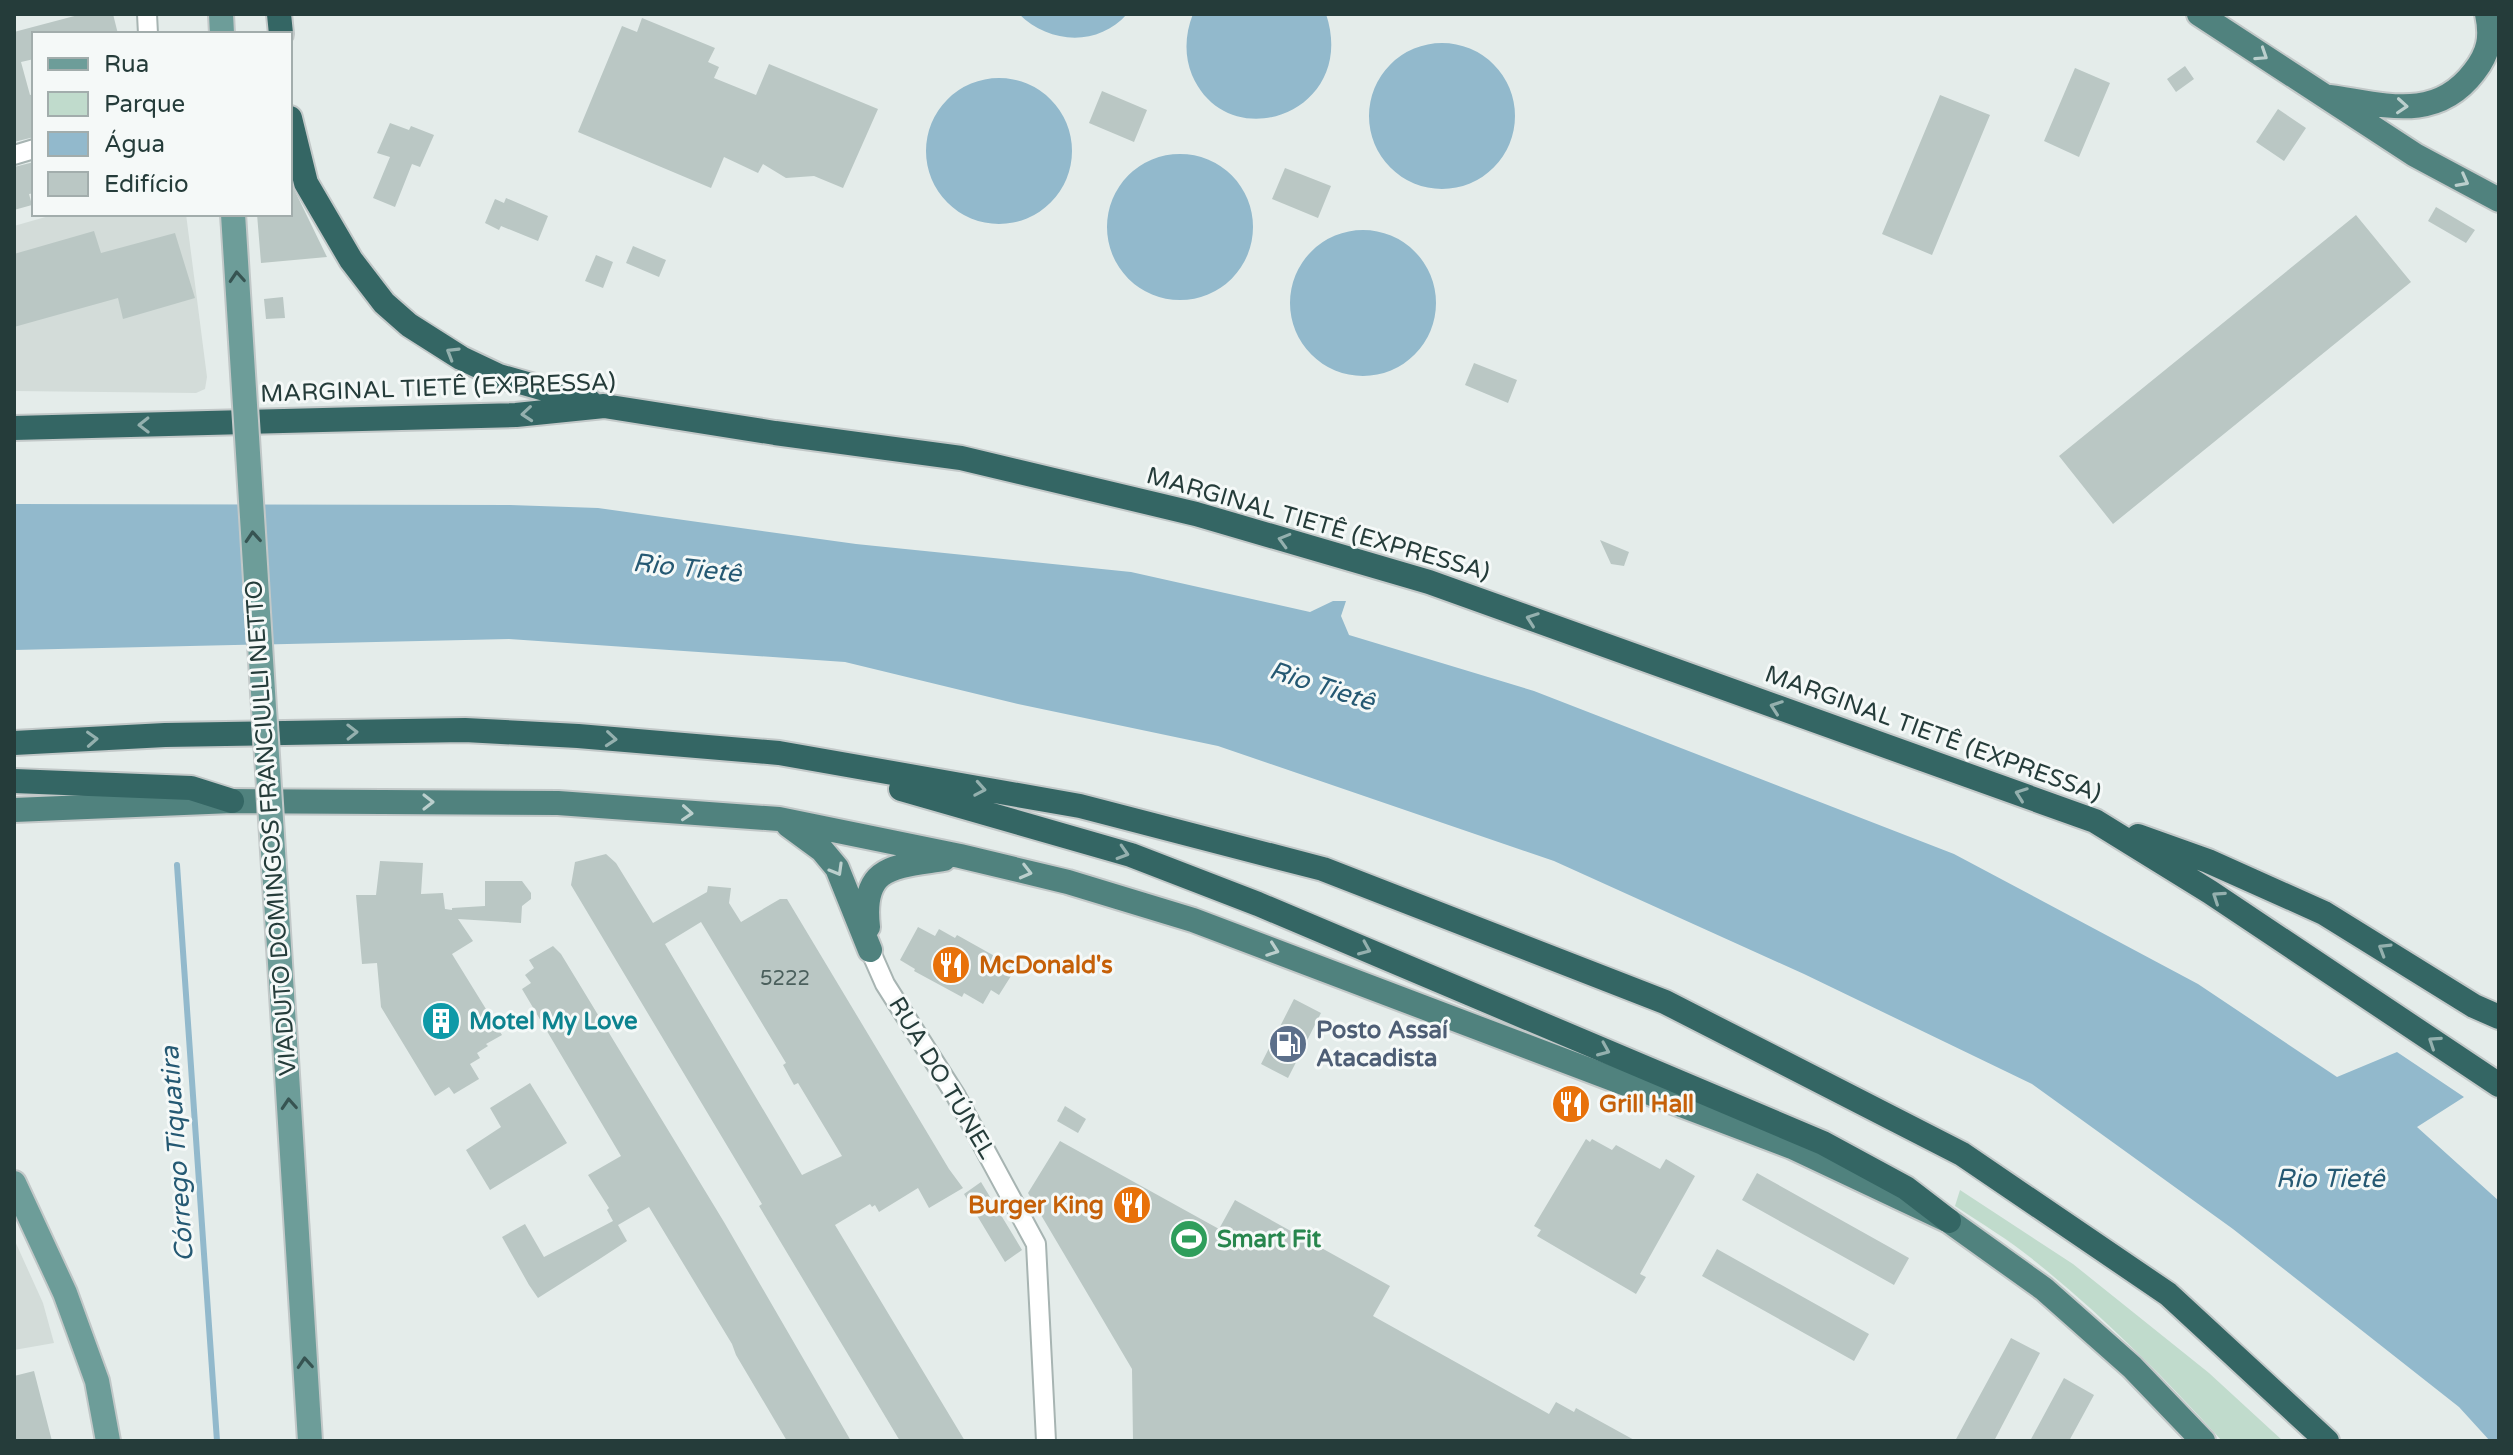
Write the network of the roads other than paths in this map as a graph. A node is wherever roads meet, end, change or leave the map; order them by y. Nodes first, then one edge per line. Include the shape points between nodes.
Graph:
1 (2199, 14) edge
2 (2487, 14) edge
3 (2325, 96) junction
4 (292, 126) edge
5 (2499, 200) edge
6 (233, 216) edge
7 (604, 406) junction
8 (14, 428) edge
9 (14, 743) edge
10 (779, 753) junction
11 (14, 781) edge
12 (232, 801) junction
13 (14, 810) edge
14 (779, 819) junction
15 (2095, 821) junction
16 (960, 856) junction
17 (870, 950) junction
18 (2499, 1017) edge
19 (2499, 1085) edge
20 (14, 1183) edge
21 (1949, 1221) junction
22 (108, 1441) edge
23 (310, 1441) edge
24 (1046, 1441) edge
25 (2203, 1441) edge
26 (2327, 1441) edge

1 -> 3 highway
3 -> 2 highway via 2407,108 2454,93 2483,61 2489,45
3 -> 5 highway via 2415,155
7 -> 4 highway via 499,376 400,318 351,260 306,183
23 -> 6 main road, VIADUTO DOMINGOS FRANCIULLI NETTO, bridge
7 -> 8 highway, MARGINAL TIETÊ (EXPRESSA) via 516,415
15 -> 7 highway, MARGINAL TIETÊ (EXPRESSA) via 1429,582 1196,514 961,458
9 -> 10 highway via 465,730
10 -> 21 highway via 1131,855 1258,904 1823,1143 1906,1188
10 -> 26 highway via 1080,806 1323,869 1665,1002 1962,1154 2168,1294
11 - 12 highway via 191,788
12 - 13 highway
12 -> 14 highway via 558,803
14 - 16 highway
14 -> 17 highway via 822,850 837,868
18 -> 15 highway via 2324,913 2208,861
19 -> 15 highway, MARGINAL TIETÊ (EXPRESSA)
16 - 17 highway via 895,867 875,880 866,904
16 -> 21 highway via 1068,882 1222,931 1792,1147
17 - 24 street, RUA DO TÚNEL via 1036,1244
20 - 22 main road via 92,1366
21 - 25 highway via 2044,1289 2132,1367

